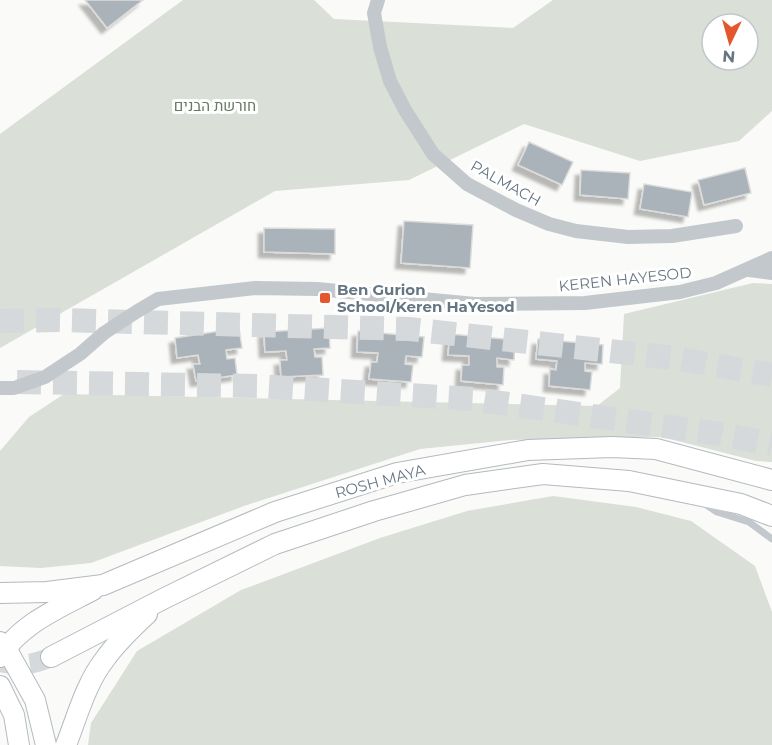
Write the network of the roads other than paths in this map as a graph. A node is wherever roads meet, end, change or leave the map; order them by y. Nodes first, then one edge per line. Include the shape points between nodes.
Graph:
1 (378, 0) edge
2 (736, 226) dead end
3 (772, 258) edge
4 (749, 270) junction
5 (772, 273) edge
6 (0, 388) edge
7 (772, 480) edge
8 (685, 492) junction
9 (772, 516) edge
10 (772, 539) edge
11 (104, 585) junction
12 (0, 593) edge
13 (163, 599) junction
14 (2, 649) edge
15 (51, 657) tunnel mouth
16 (0, 686) edge
17 (19, 745) edge
18 (46, 745) edge
19 (66, 745) edge

1 - 2 street, PALMACH via 378,36 390,81 433,154 467,184 538,220 576,231 628,237 672,236
3 - 4 street, KEREN HAYESOD
4 - 5 street
4 - 6 street, KEREN HAYESOD via 680,292 585,303 475,304 317,289 255,288 158,299 45,377 14,388
7 - 11 street, ROSH MAYA via 656,450 528,450 398,473 309,501
8 - 9 street, ROSH MAYA via 741,504
8 - 10 lane via 717,512 749,522
8 - 13 street, ROSH MAYA via 543,474 465,485 275,544
11 - 12 street, ROSH MAYA
11 - 14 street via 30,625
13 - 15 street, ROSH MAYA
13 - 19 street via 104,660 84,696
14 - 18 street via 35,700
16 - 17 street via 14,715

